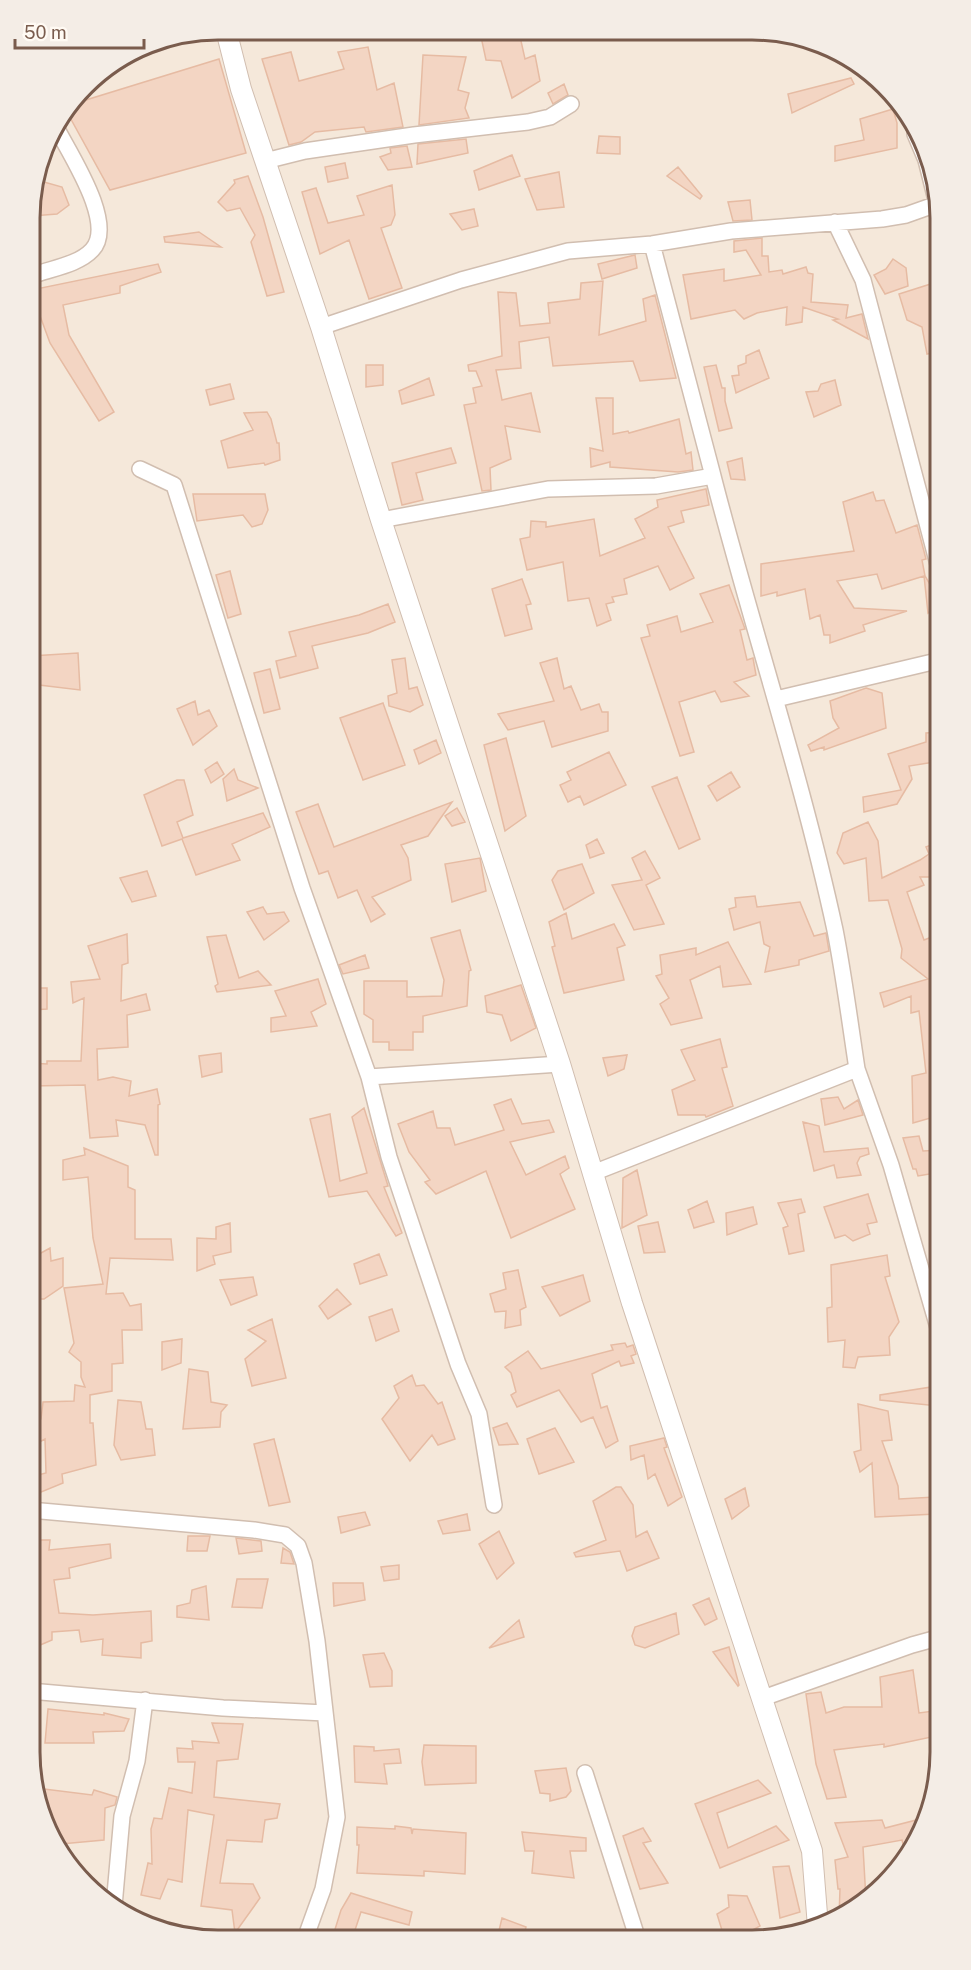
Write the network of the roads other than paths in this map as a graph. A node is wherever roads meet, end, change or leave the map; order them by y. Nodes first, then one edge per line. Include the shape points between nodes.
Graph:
1 (229, 40) edge
2 (572, 104) dead end
3 (61, 137) edge
4 (265, 161) junction
5 (930, 212) edge
6 (834, 222) junction
7 (652, 244) junction
8 (41, 273) edge
9 (321, 327) junction
10 (140, 469) dead end
11 (713, 476) junction
12 (381, 520) junction
13 (930, 534) edge
14 (930, 663) edge
15 (776, 699) junction
16 (560, 1064) junction
17 (857, 1069) junction
18 (369, 1077) junction
19 (593, 1173) junction
20 (930, 1291) edge
21 (494, 1505) dead end
22 (40, 1511) edge
23 (930, 1641) edge
24 (40, 1692) edge
25 (763, 1698) junction
26 (145, 1701) junction
27 (325, 1713) junction
28 (585, 1773) dead end
29 (115, 1896) edge
30 (817, 1917) edge
31 (307, 1930) edge
32 (635, 1930) edge

1 - 4 street
2 - 4 street via 550,117 528,122 414,135
3 - 8 street via 98,211 99,234 89,253
4 - 9 street
5 - 6 street
6 - 7 street via 731,231
6 - 13 street via 863,280
7 - 9 street via 568,251 461,280
7 - 11 street
9 - 12 street
10 - 18 street via 174,484 294,866
11 - 12 street via 657,486 548,489
11 - 15 street
12 - 16 street
14 - 15 street
15 - 17 street via 835,931
16 - 18 street
16 - 19 street
17 - 19 street
17 - 20 street
18 - 21 street via 389,1157 458,1364 479,1414
19 - 25 street via 632,1304
22 - 27 street via 285,1534 298,1546 304,1563
23 - 25 street
24 - 26 street
25 - 30 street via 812,1851
26 - 27 street
26 - 29 street via 137,1761 122,1816
27 - 31 street via 337,1817 323,1889
28 - 32 street

